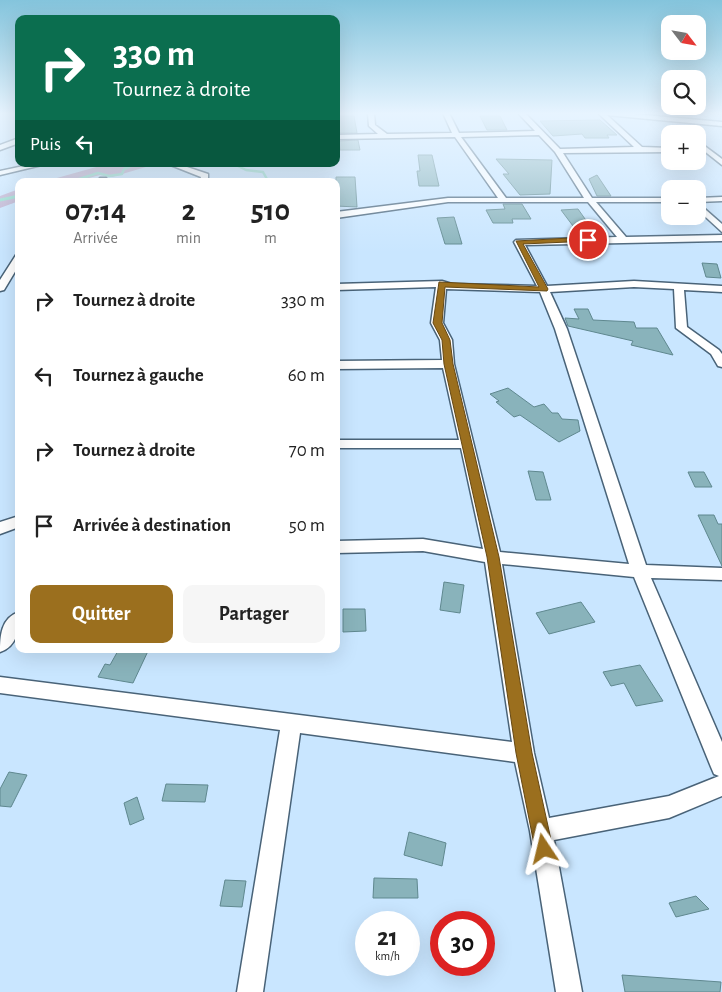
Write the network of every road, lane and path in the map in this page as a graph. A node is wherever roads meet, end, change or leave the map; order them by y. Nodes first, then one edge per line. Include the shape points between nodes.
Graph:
1 (474, 159) edge
2 (563, 159) edge
3 (28, 167) edge
4 (180, 167) edge
5 (0, 173) edge
6 (205, 178) edge
7 (722, 199) edge
8 (504, 200) junction
9 (590, 200) junction
10 (661, 200) edge
11 (706, 200) edge
12 (706, 213) edge
13 (340, 214) edge
14 (722, 228) edge
15 (622, 238) junction
16 (722, 238) edge
17 (15, 264) edge
18 (442, 284) junction
19 (340, 287) edge
20 (0, 288) edge
21 (679, 288) junction
22 (544, 289) junction
23 (722, 289) edge
24 (719, 352) edge
25 (722, 363) edge
26 (448, 364) junction
27 (340, 365) edge
28 (340, 444) edge
29 (467, 444) junction
30 (15, 522) edge
31 (0, 528) edge
32 (340, 547) edge
33 (493, 557) junction
34 (640, 571) junction
35 (722, 574) edge
36 (15, 624) edge
37 (0, 644) edge
38 (0, 685) edge
39 (291, 723) junction
40 (524, 753) junction
41 (722, 767) edge
42 (722, 785) edge
43 (541, 831) junction
44 (250, 992) edge
45 (569, 992) edge

1 - 8 street
2 - 9 street
3 - 5 street
4 - 6 street
7 - 11 street
8 - 9 street
8 - 13 street via 448,200
9 - 10 street
9 - 15 street
12 - 14 street
15 - 16 street
15 - 22 street via 519,242
17 - 20 street
18 - 19 street
18 - 22 street via 451,287
18 - 26 street via 437,323 446,340
21 - 22 street via 607,284
21 - 23 street
21 - 24 street via 682,328
22 - 34 street via 567,346
24 - 25 street
26 - 27 street
26 - 29 street
28 - 29 street
29 - 33 street
30 - 31 street
32 - 33 street via 423,545
33 - 34 street
33 - 40 street
34 - 35 street
34 - 41 street
36 - 37 street
38 - 39 street
39 - 40 street
39 - 44 street
40 - 43 street
42 - 43 street via 669,807
43 - 45 street

